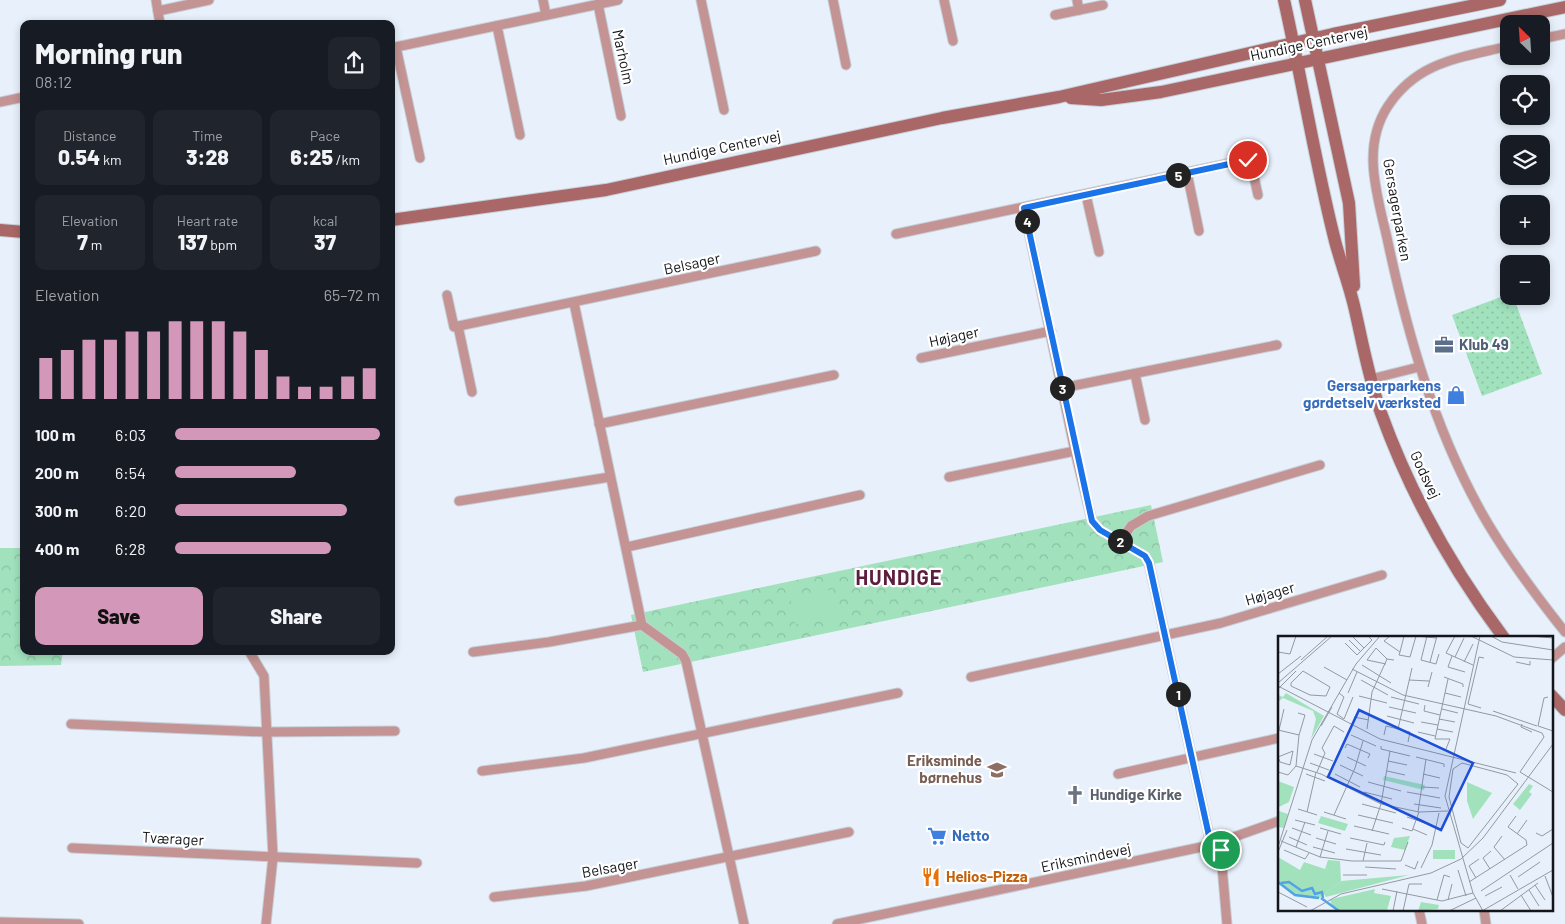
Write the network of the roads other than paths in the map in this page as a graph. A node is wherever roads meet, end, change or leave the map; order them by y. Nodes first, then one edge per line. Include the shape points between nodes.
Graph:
1 (156, 0) edge
2 (209, 0) edge
3 (543, 0) edge
4 (618, 0) edge
5 (701, 0) edge
6 (833, 0) edge
7 (944, 0) edge
8 (1077, 0) edge
9 (1284, 0) edge
10 (1306, 0) edge
11 (1500, 0) edge
12 (598, 4) junction
13 (1103, 5) dead end
14 (1565, 7) edge
15 (1079, 10) junction
16 (158, 11) junction
17 (546, 15) junction
18 (1055, 15) dead end
19 (159, 20) edge
20 (497, 26) junction
21 (1565, 34) edge
22 (1550, 37) edge
23 (1314, 38) junction
24 (953, 41) dead end
25 (1294, 43) junction
26 (395, 46) edge
27 (1500, 48) edge
28 (395, 50) edge
29 (1319, 58) junction
30 (1298, 63) junction
31 (846, 65) dead end
32 (1058, 97) junction
33 (20, 98) edge
34 (0, 102) edge
35 (724, 110) dead end
36 (621, 116) dead end
37 (520, 136) dead end
38 (420, 158) dead end
39 (1187, 173) junction
40 (1086, 195) junction
41 (1258, 195) dead end
42 (1024, 208) junction
43 (395, 219) edge
44 (0, 230) edge
45 (1199, 231) dead end
46 (20, 232) edge
47 (896, 234) dead end
48 (816, 251) dead end
49 (1099, 252) dead end
50 (447, 295) dead end
51 (574, 303) junction
52 (1355, 309) junction
53 (458, 326) junction
54 (1051, 330) junction
55 (1277, 345) dead end
56 (921, 358) dead end
57 (1419, 367) junction
58 (1135, 374) junction
59 (834, 375) dead end
60 (1371, 380) junction
61 (1062, 388) junction
62 (472, 392) dead end
63 (1145, 420) dead end
64 (599, 424) junction
65 (1075, 452) junction
66 (1320, 465) dead end
67 (610, 477) junction
68 (949, 477) dead end
69 (860, 496) dead end
70 (459, 500) dead end
71 (1121, 542) junction
72 (627, 547) junction
73 (1382, 576) dead end
74 (642, 625) junction
75 (1565, 632) edge
76 (1166, 636) junction
77 (1503, 636) edge
78 (1565, 647) edge
79 (473, 652) dead end
80 (251, 655) edge
81 (1552, 658) edge
82 (972, 677) dead end
83 (898, 693) dead end
84 (1552, 696) edge
85 (1565, 710) edge
86 (71, 724) dead end
87 (395, 731) dead end
88 (265, 732) junction
89 (702, 733) junction
90 (1278, 738) edge
91 (1192, 758) junction
92 (482, 771) dead end
93 (1118, 774) dead end
94 (1278, 821) edge
95 (849, 832) dead end
96 (1215, 844) junction
97 (72, 848) dead end
98 (273, 857) junction
99 (729, 859) junction
100 (417, 863) dead end
101 (494, 897) dead end
102 (0, 922) edge
103 (79, 924) edge
104 (266, 924) edge
105 (744, 924) edge
106 (837, 924) edge
107 (1227, 924) edge

1 - 16 street
2 - 16 street
3 - 17 street
4 - 12 street
5 - 35 street
6 - 31 street
7 - 24 street
8 - 15 street
9 - 25 street, Godsvej
10 - 23 street, Godsvej
11 - 23 street, Hundige Centervej
12 - 17 street
12 - 36 street, Marholm
13 - 15 street
14 - 29 street, Hundige Centervej
15 - 18 street
16 - 19 street
17 - 20 street
20 - 26 street
20 - 37 street
21 - 22 street
23 - 25 street, Hundige Centervej
23 - 29 street, Godsvej
25 - 30 street, Godsvej
25 - 32 street, Hundige Centervej
27 - 57 street, Gersagerparken via 1447,60 1413,78 1387,108 1373,147 1373,172 1402,308
28 - 38 street
29 - 30 street, Hundige Centervej
29 - 52 street, Godsvej via 1349,203
30 - 32 street, Hundige Centervej via 1161,92 1101,100
30 - 52 street, Godsvej via 1335,241
32 - 43 street, Hundige Centervej via 942,118 606,190
33 - 34 street
39 - 40 street
39 - 41 street via 1250,159
39 - 45 street
40 - 42 street
40 - 49 street
42 - 47 street
42 - 54 street
44 - 46 street
48 - 51 street, Belsager
50 - 53 street via 454,327
51 - 53 street, Belsager
51 - 64 street
52 - 60 street, Godsvej
53 - 62 street
54 - 56 street, Højager
54 - 61 street
55 - 58 street
57 - 60 street
57 - 75 street, Gersagerparken via 1449,447 1480,509 1538,598
58 - 61 street
58 - 63 street
59 - 64 street
60 - 77 street, Godsvej via 1397,453 1430,522 1479,604
61 - 65 street
64 - 67 street
65 - 68 street
65 - 71 street via 1092,521 1100,530
66 - 71 street via 1148,516 1130,526
67 - 70 street
67 - 72 street
69 - 72 street
71 - 76 street via 1148,559
72 - 74 street
73 - 76 street, Højager
74 - 79 street
74 - 89 street via 682,654 686,661
76 - 82 street, Højager
76 - 91 street
78 - 81 street
80 - 88 street via 264,676
83 - 89 street
84 - 85 street
86 - 88 street
87 - 88 street
88 - 98 street
89 - 92 street via 584,758
89 - 99 street
90 - 91 street
91 - 93 street
91 - 96 street
94 - 96 street, Eriksmindevej
95 - 99 street, Belsager
96 - 106 street, Eriksmindevej
96 - 107 street
97 - 98 street, Tværager
98 - 100 street, Tværager
98 - 104 street
99 - 101 street, Belsager via 586,886
99 - 105 street
102 - 103 street

